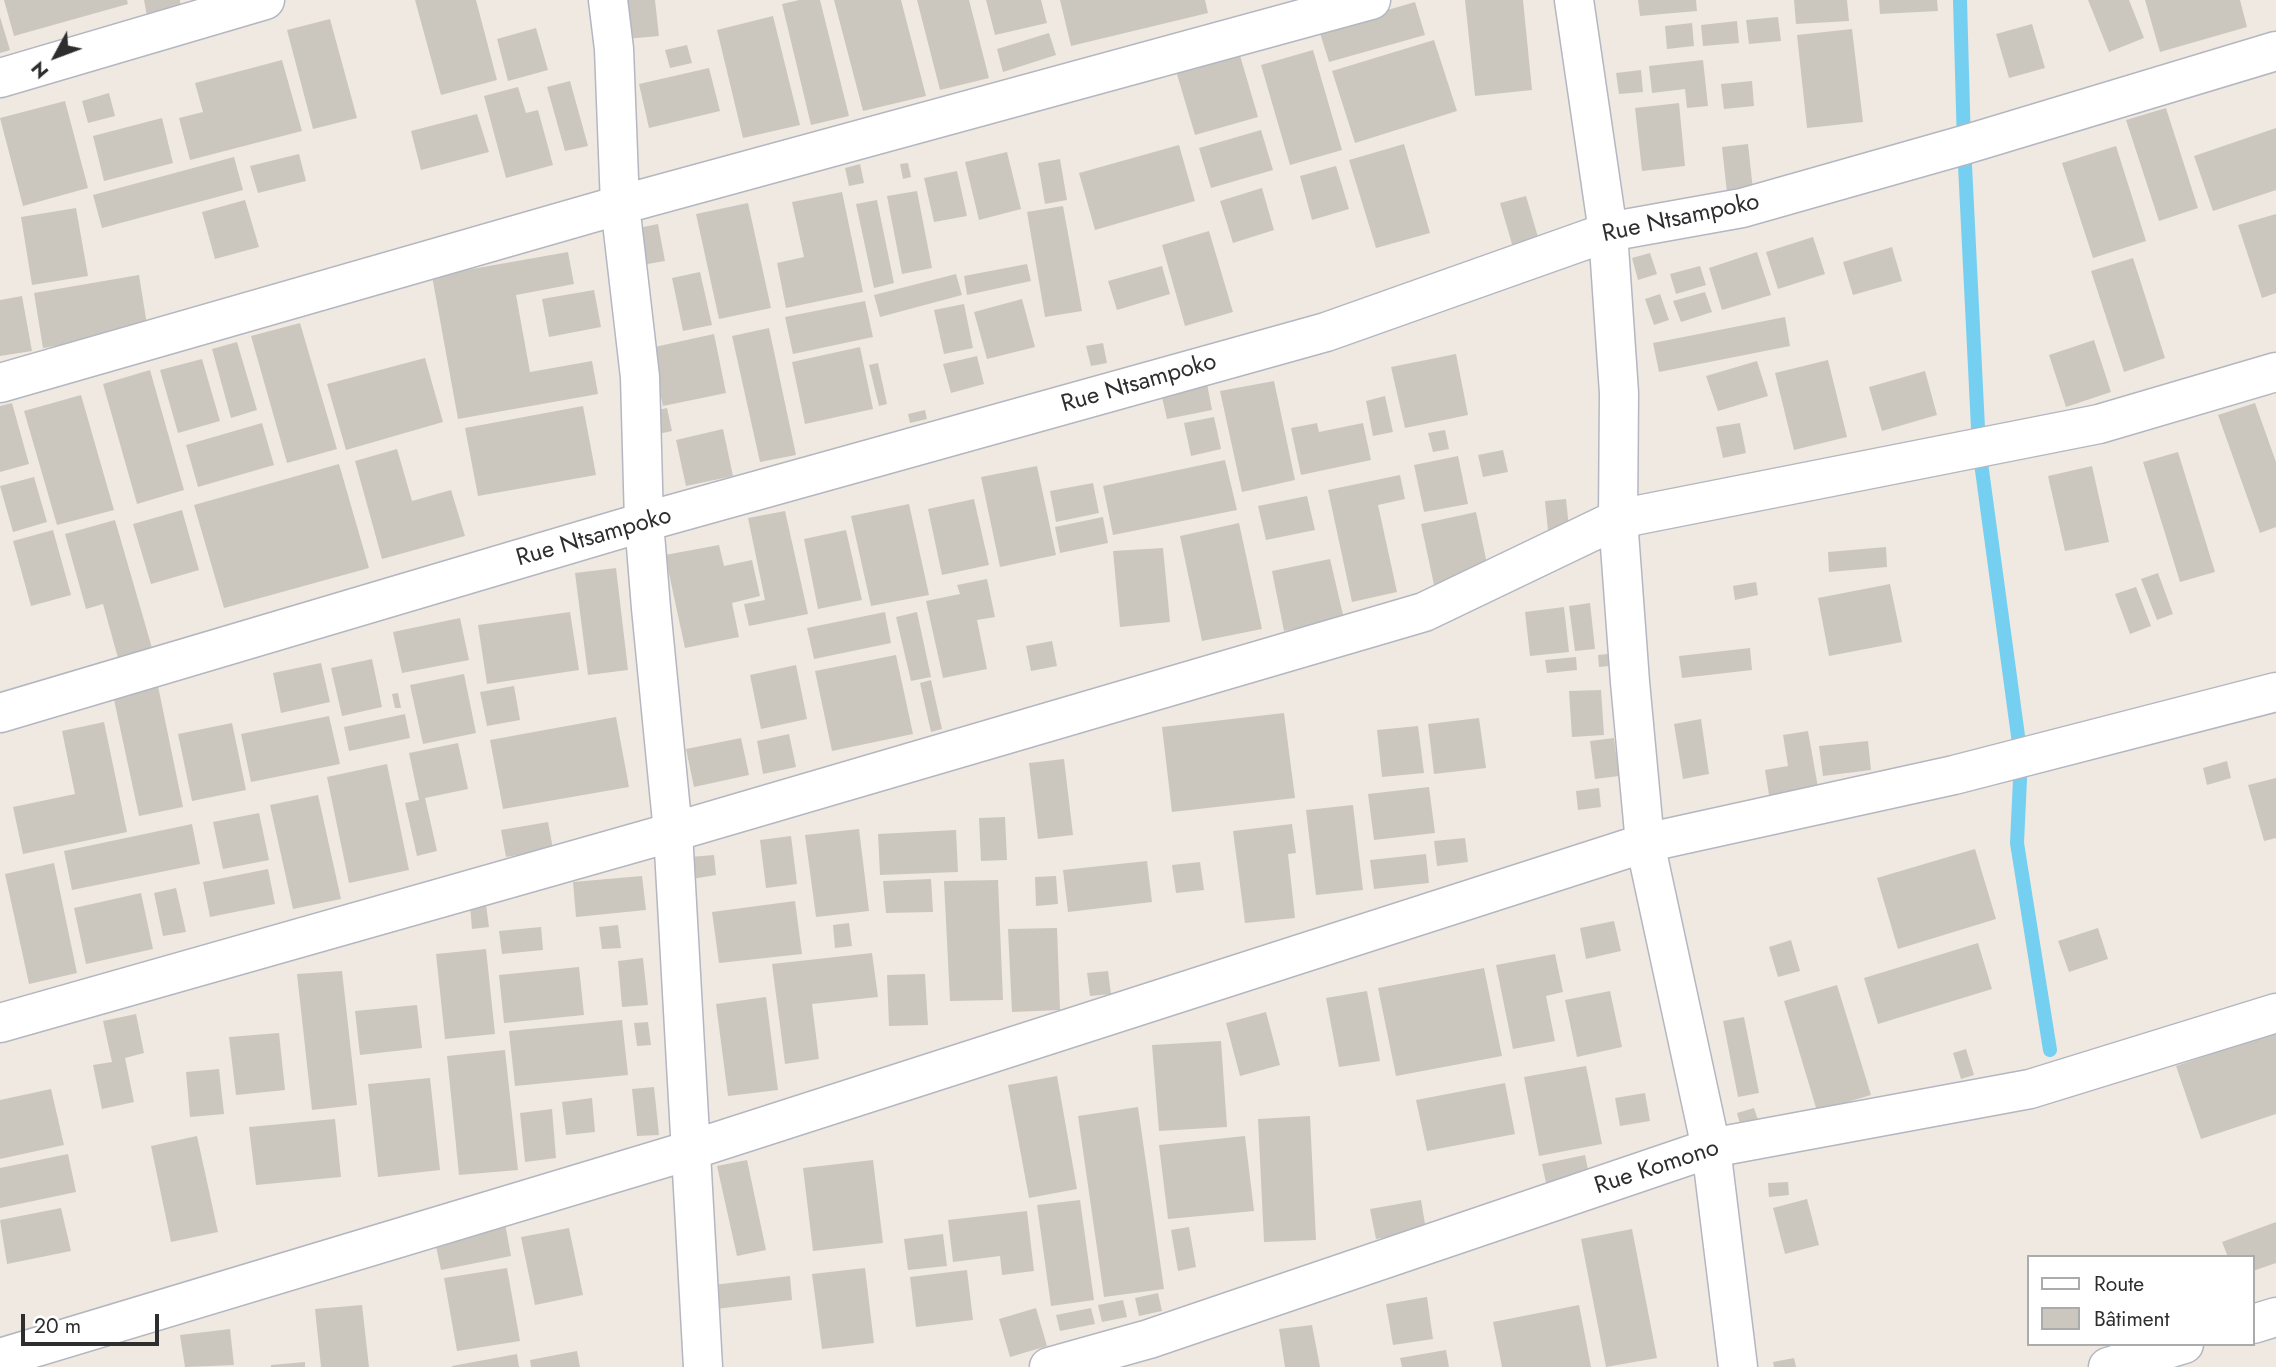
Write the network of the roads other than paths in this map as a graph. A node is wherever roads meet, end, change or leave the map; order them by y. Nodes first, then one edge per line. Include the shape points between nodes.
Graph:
1 (265, 0) edge
2 (608, 0) edge
3 (1371, 0) edge
4 (1574, 0) edge
5 (2276, 51) edge
6 (0, 78) edge
7 (620, 205) junction
8 (1608, 232) junction
9 (2276, 372) edge
10 (0, 383) edge
11 (1618, 519) junction
12 (644, 522) junction
13 (2276, 692) edge
14 (0, 713) edge
15 (674, 832) junction
16 (1645, 843) junction
17 (2276, 1013) edge
18 (0, 1023) edge
19 (1711, 1148) junction
20 (691, 1150) junction
21 (2276, 1317) edge
22 (2255, 1323) edge
23 (2177, 1346) edge
24 (0, 1358) edge
25 (703, 1367) edge
26 (1049, 1367) edge
27 (1738, 1367) edge
28 (2108, 1367) edge

1 - 6 street
2 - 7 street
3 - 7 street
4 - 8 street
5 - 8 street, Rue Ntsampoko via 1742,208
7 - 10 street
7 - 12 street via 640,377
8 - 11 street via 1619,393
8 - 12 street, Rue Ntsampoko via 1326,332
9 - 11 street via 2099,424
11 - 15 street via 1424,612
11 - 16 street
12 - 14 street, Rue Ntsampoko
12 - 15 street
13 - 16 street via 1954,775
15 - 18 street
15 - 20 street
16 - 19 street
16 - 20 street
17 - 19 street, Rue Komono via 2030,1089
19 - 26 street, Rue Komono via 1149,1339
19 - 27 street
20 - 24 street
20 - 25 street
21 - 22 street
23 - 28 street

